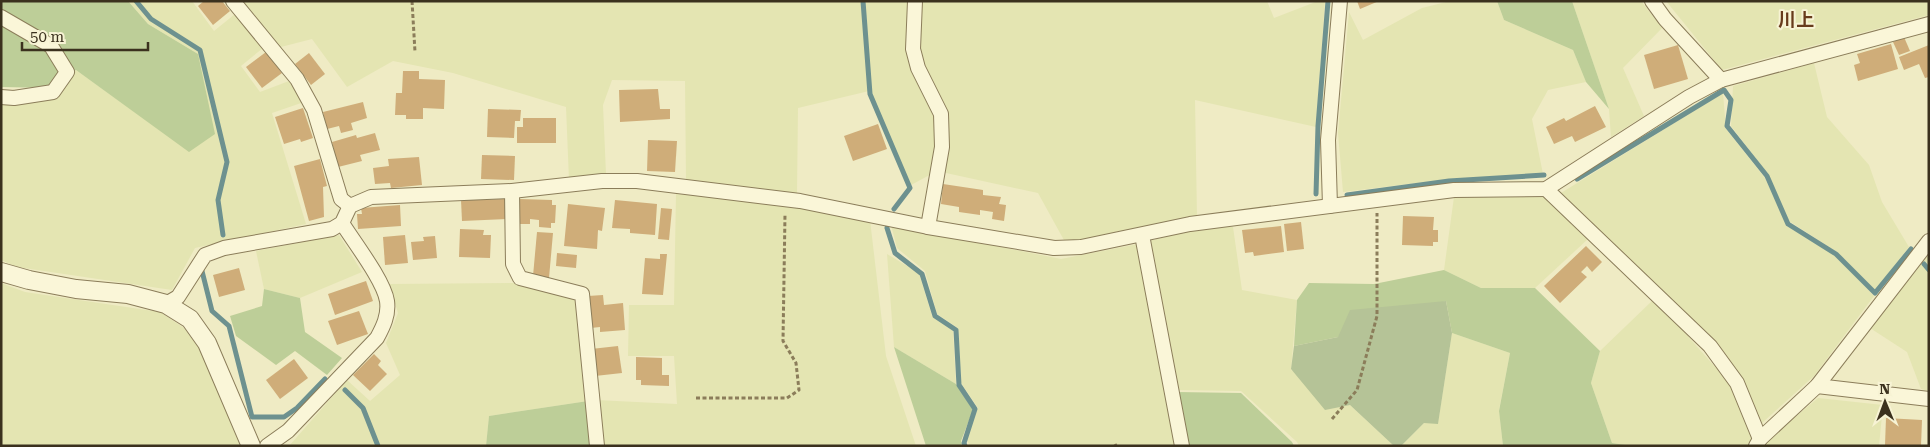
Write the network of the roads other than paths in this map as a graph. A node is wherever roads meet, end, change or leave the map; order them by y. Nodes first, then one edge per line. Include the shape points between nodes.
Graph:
1 (233, 1) edge
2 (915, 1) edge
3 (1340, 1) edge
4 (1652, 1) edge
5 (1, 16) edge
6 (1929, 24) edge
7 (1721, 80) junction
8 (1, 97) edge
9 (1546, 190) junction
10 (512, 191) junction
11 (350, 206) junction
12 (1330, 206) junction
13 (342, 224) junction
14 (928, 227) junction
15 (1142, 234) junction
16 (1929, 241) edge
17 (1, 272) edge
18 (166, 304) junction
19 (1817, 386) junction
20 (1929, 400) edge
21 (1758, 443) edge
22 (250, 446) edge
23 (267, 446) edge
24 (597, 446) edge
25 (1182, 446) edge

1 - 11 street via 297,79 314,110 341,199
2 - 14 street via 913,49 918,68 941,114 942,147
3 - 12 street via 1328,140
4 - 7 street
5 - 8 street via 51,46 66,72 53,92
6 - 7 street
7 - 9 street via 1689,97
9 - 12 street via 1454,190
9 - 21 street via 1710,346 1737,383
10 - 11 street via 371,197
10 - 14 street via 602,181 637,181 786,199
10 - 24 street via 513,264 520,278 582,294
11 - 13 street
12 - 15 street via 1190,224
13 - 18 street via 332,229 224,248 204,255 178,297
13 - 23 street via 378,280 387,301 386,322 377,338 288,431
14 - 15 street via 1054,248 1080,247
15 - 25 street
16 - 19 street
17 - 18 street via 29,280 128,294
18 - 22 street via 190,320 207,343
19 - 20 street
19 - 21 street

